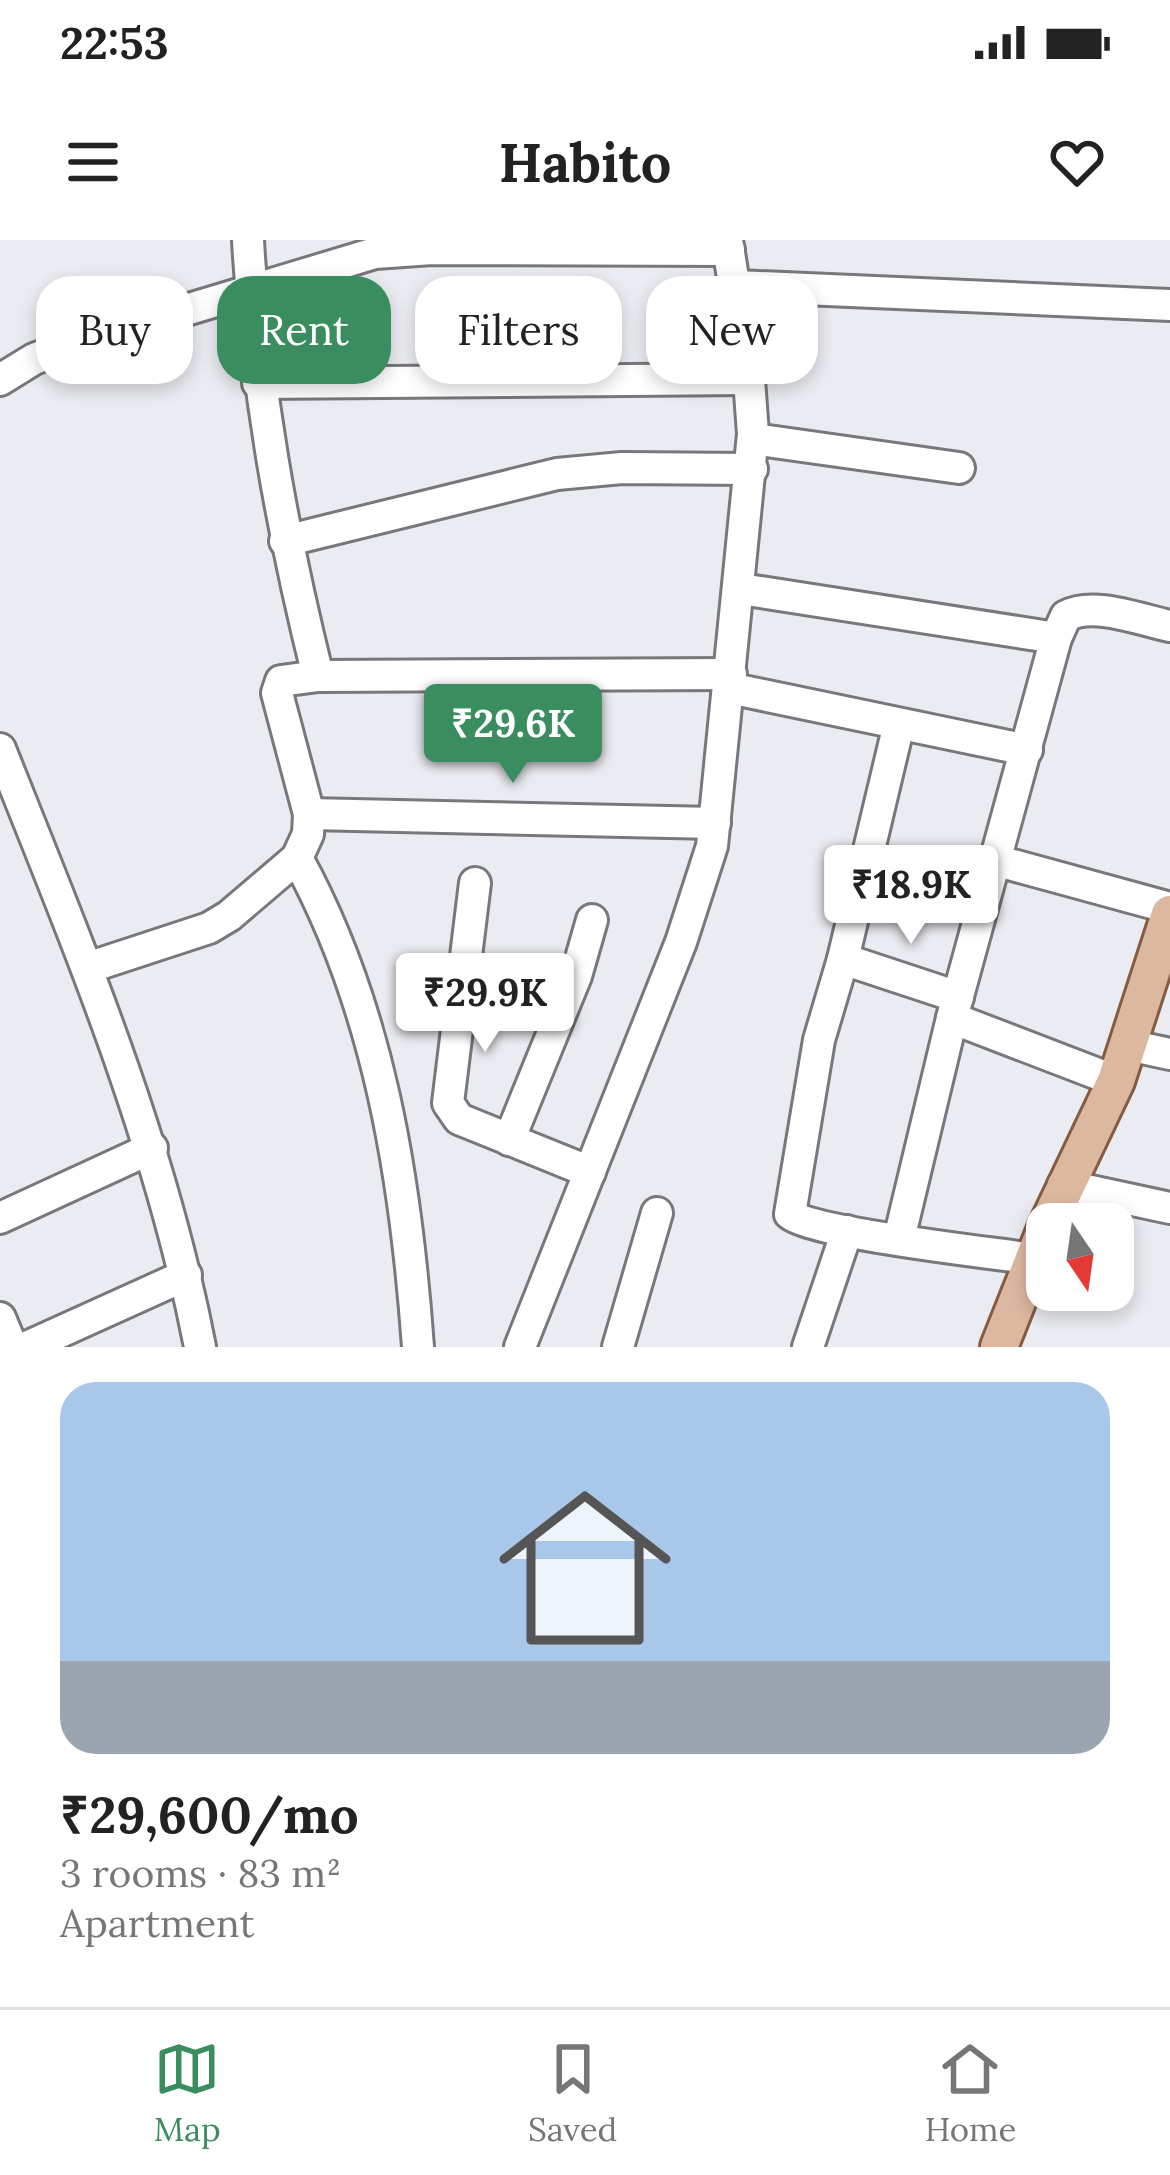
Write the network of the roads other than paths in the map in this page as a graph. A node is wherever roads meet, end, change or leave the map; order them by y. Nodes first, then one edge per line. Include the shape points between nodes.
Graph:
1 (248, 240) edge
2 (728, 245) edge
3 (374, 247) edge
4 (249, 276) edge
5 (286, 276) edge
6 (734, 276) edge
7 (818, 290) edge
8 (217, 298) edge
9 (1170, 305) edge
10 (0, 380) edge
11 (646, 380) edge
12 (391, 382) edge
13 (258, 384) edge
14 (749, 384) edge
15 (753, 454) junction
16 (959, 468) dead end
17 (285, 542) junction
18 (741, 590) junction
19 (1170, 626) edge
20 (1056, 638) junction
21 (318, 676) junction
22 (730, 681) junction
23 (898, 724) junction
24 (0, 749) edge
25 (1027, 750) junction
26 (309, 814) junction
27 (715, 824) junction
28 (297, 857) junction
29 (998, 861) junction
30 (475, 883) dead end
31 (1170, 911) edge
32 (592, 920) dead end
33 (843, 959) junction
34 (87, 968) junction
35 (955, 1008) junction
36 (1128, 1045) junction
37 (1170, 1054) edge
38 (1116, 1081) junction
39 (509, 1140) junction
40 (152, 1148) junction
41 (590, 1172) junction
42 (1063, 1186) junction
43 (1056, 1203) edge
44 (1170, 1208) edge
45 (657, 1213) dead end
46 (0, 1218) edge
47 (847, 1231) junction
48 (1026, 1236) edge
49 (899, 1239) junction
50 (186, 1275) junction
51 (1026, 1279) edge
52 (0, 1318) edge
53 (12, 1347) edge
54 (27, 1347) edge
55 (200, 1347) edge
56 (418, 1347) edge
57 (520, 1347) edge
58 (618, 1347) edge
59 (808, 1347) edge
60 (999, 1347) edge

1 - 4 street
2 - 3 street
2 - 6 street
3 - 5 street
7 - 9 street
8 - 10 street via 73,344
11 - 12 street
13 - 17 street
14 - 15 street
15 - 16 street
15 - 17 street via 557,474
15 - 18 street
17 - 21 street
18 - 20 street
18 - 22 street
19 - 20 street via 1080,610 1066,616
20 - 25 street
21 - 22 street
21 - 26 street via 277,686
22 - 23 street
22 - 27 street
23 - 25 street
23 - 33 street
24 - 34 street
25 - 29 street
26 - 27 street
26 - 28 street
27 - 41 street via 681,943
28 - 34 street via 209,928
28 - 56 street via 355,983 378,1064
29 - 31 street
29 - 35 street
30 - 39 street via 446,1094 459,1119
31 - 36 main road
32 - 39 street
33 - 35 street
33 - 47 street via 819,1040 789,1206 798,1220
34 - 40 street
35 - 38 street
35 - 49 street
36 - 37 street
36 - 38 main road
38 - 42 main road
39 - 41 street
40 - 46 street
40 - 50 street
41 - 57 street
42 - 43 main road
42 - 44 street
45 - 58 street
47 - 49 street
47 - 59 street
48 - 49 street
50 - 54 street
50 - 55 street
51 - 60 main road
52 - 53 street

